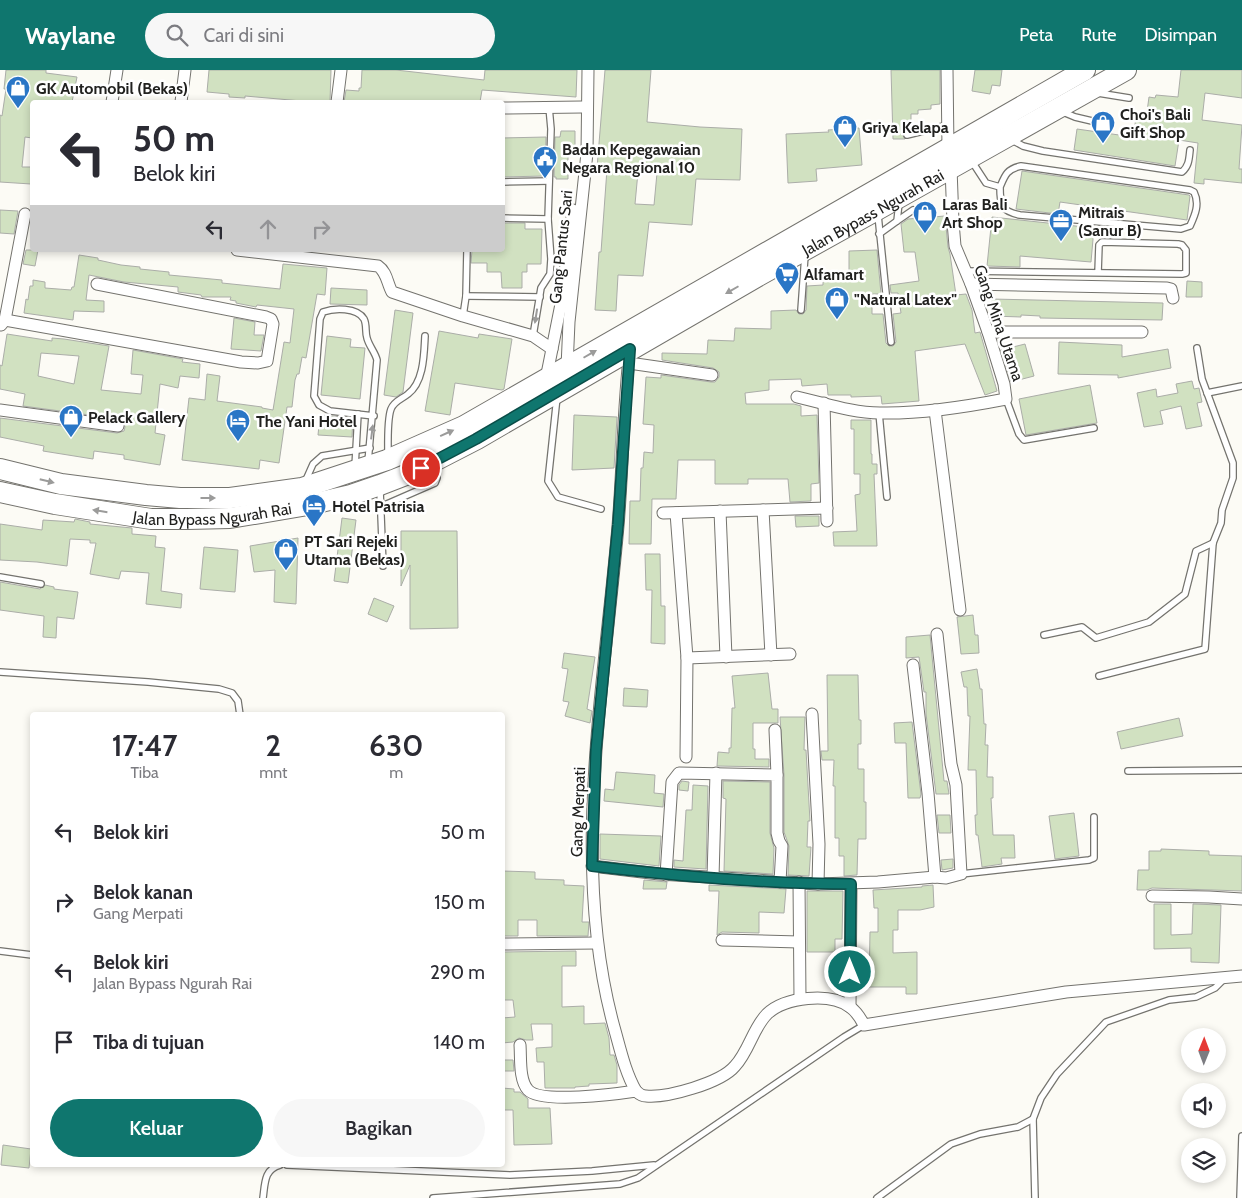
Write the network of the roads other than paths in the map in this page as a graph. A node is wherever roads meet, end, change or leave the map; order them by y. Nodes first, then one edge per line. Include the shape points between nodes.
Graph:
1 (117, 70) edge
2 (185, 70) edge
3 (341, 70) edge
4 (582, 70) edge
5 (588, 70) edge
6 (947, 70) edge
7 (1085, 70) edge
8 (1126, 70) edge
9 (1088, 91) junction
10 (1129, 98) dead end
11 (112, 100) edge
12 (181, 100) edge
13 (337, 100) edge
14 (582, 107) junction
15 (505, 108) edge
16 (549, 108) junction
17 (1056, 109) junction
18 (948, 125) junction
19 (1109, 125) dead end
20 (907, 135) dead end
21 (1006, 137) junction
22 (948, 148) junction
23 (1190, 150) dead end
24 (970, 158) junction
25 (951, 168) junction
26 (549, 180) junction
27 (505, 182) edge
28 (1000, 187) junction
29 (906, 204) junction
30 (878, 210) junction
31 (25, 214) dead end
32 (505, 218) edge
33 (548, 219) junction
34 (897, 221) junction
35 (879, 234) junction
36 (805, 251) junction
37 (278, 252) edge
38 (467, 252) edge
39 (319, 254) edge
40 (756, 268) junction
41 (965, 271) junction
42 (1098, 273) junction
43 (97, 284) dead end
44 (971, 284) junction
45 (466, 296) junction
46 (540, 297) junction
47 (1173, 298) dead end
48 (801, 310) dead end
49 (463, 316) junction
50 (3, 323) edge
51 (988, 332) junction
52 (1142, 332) dead end
53 (425, 336) dead end
54 (533, 336) junction
55 (892, 342) dead end
56 (1197, 348) dead end
57 (552, 350) junction
58 (630, 356) junction
59 (567, 367) junction
60 (712, 376) dead end
61 (552, 385) junction
62 (1242, 386) edge
63 (1207, 393) junction
64 (797, 397) dead end
65 (1006, 399) junction
66 (824, 403) junction
67 (0, 410) edge
68 (936, 410) junction
69 (879, 413) junction
70 (358, 414) junction
71 (374, 416) junction
72 (118, 426) dead end
73 (1094, 428) dead end
74 (356, 450) junction
75 (388, 460) junction
76 (364, 462) junction
77 (432, 462) junction
78 (0, 469) edge
79 (380, 485) junction
80 (302, 488) junction
81 (0, 492) edge
82 (887, 497) dead end
83 (380, 507) junction
84 (827, 508) junction
85 (601, 509) dead end
86 (763, 510) junction
87 (720, 511) junction
88 (663, 513) dead end
89 (676, 513) junction
90 (827, 521) dead end
91 (1213, 543) junction
92 (383, 566) dead end
93 (0, 577) edge
94 (41, 584) dead end
95 (960, 610) dead end
96 (937, 634) dead end
97 (1044, 635) dead end
98 (790, 654) dead end
99 (771, 655) junction
100 (726, 657) junction
101 (687, 658) junction
102 (913, 664) dead end
103 (0, 672) edge
104 (1100, 676) dead end
105 (240, 712) edge
106 (812, 714) dead end
107 (775, 730) dead end
108 (686, 757) dead end
109 (1242, 770) edge
110 (1128, 771) dead end
111 (716, 773) junction
112 (777, 775) junction
113 (1094, 817) dead end
114 (592, 866) junction
115 (961, 874) junction
116 (666, 875) junction
117 (935, 876) junction
118 (713, 877) junction
119 (780, 882) junction
120 (799, 882) junction
121 (818, 884) junction
122 (851, 884) junction
123 (1152, 896) dead end
124 (1242, 899) edge
125 (722, 940) dead end
126 (800, 942) junction
127 (597, 943) junction
128 (505, 944) edge
129 (0, 951) edge
130 (30, 955) edge
131 (1227, 976) junction
132 (1242, 976) edge
133 (800, 999) junction
134 (850, 1007) junction
135 (864, 1026) junction
136 (520, 1045) dead end
137 (636, 1091) junction
138 (1033, 1119) junction
139 (1242, 1136) edge
140 (657, 1164) junction
141 (273, 1167) edge
142 (379, 1167) edge
143 (1241, 1179) edge
144 (263, 1198) edge
145 (433, 1198) edge
146 (878, 1198) edge
147 (1035, 1198) edge
148 (1240, 1198) edge

1 - 11 street
2 - 12 street
3 - 13 street
4 - 14 street
5 - 59 street, Gang Pantus Sari via 587,153
6 - 18 street
7 - 22 highway, Jalan Bypass Ngurah Rai
8 - 9 highway, Jalan Bypass Ngurah Rai
9 - 10 lane
9 - 17 highway, Jalan Bypass Ngurah Rai
14 - 16 street
14 - 57 street via 572,218
15 - 16 street
16 - 26 lane
17 - 19 lane via 1075,118
17 - 21 highway, Jalan Bypass Ngurah Rai
18 - 20 lane
18 - 22 street
21 - 23 lane via 1043,151 1182,172 1186,169
21 - 24 highway, Jalan Bypass Ngurah Rai
22 - 40 highway, Jalan Bypass Ngurah Rai
24 - 25 highway, Jalan Bypass Ngurah Rai
24 - 28 lane via 986,183
25 - 29 highway, Jalan Bypass Ngurah Rai
25 - 41 street, Gang Mina Utama via 955,246
26 - 27 lane
26 - 33 lane
28 - 28 lane via 1004,209 1020,214 1182,229 1190,226 1197,208 1197,197 1190,190 1021,166 1007,171
29 - 30 highway, Jalan Bypass Ngurah Rai
29 - 34 lane
29 - 34 lane
30 - 35 lane
30 - 36 highway, Jalan Bypass Ngurah Rai
31 - 50 street
32 - 33 lane
33 - 46 lane via 550,274
34 - 35 lane
35 - 55 lane
36 - 40 highway, Jalan Bypass Ngurah Rai
36 - 48 lane
37 - 39 street
38 - 45 lane
39 - 49 street via 378,266 384,270 392,292
40 -> 58 highway, Jalan Bypass Ngurah Rai
59 -> 40 highway, Jalan Bypass Ngurah Rai
41 - 42 lane
41 - 44 street, Gang Mina Utama
42 - 42 lane via 1184,274 1187,270 1186,250 1178,244 1102,242 1099,245
43 - 50 street via 271,319 267,361 241,362
44 - 47 street via 1167,288 1171,289
44 - 51 street, Gang Mina Utama
45 - 46 lane
45 - 49 lane
46 -> 54 lane
49 - 54 street
51 - 52 street
51 - 65 street, Gang Mina Utama
53 - 75 lane via 423,358 414,389 393,404 390,411
54 - 57 street
56 - 63 lane
57 - 61 street
58 - 60 street
58 - 61 highway, Jalan Bypass Ngurah Rai
58 - 114 street, Gang Merpati via 618,525 596,750
59 - 61 highway, Jalan Bypass Ngurah Rai
75 -> 61 highway, Jalan Bypass Ngurah Rai
61 - 77 highway, Jalan Bypass Ngurah Rai via 476,439
61 - 85 lane via 548,482 558,497
62 - 63 lane
63 - 91 lane via 1233,463 1233,478
64 - 66 street, Gang Mina Utama
65 - 68 street, Gang Mina Utama
65 - 73 lane via 1024,440
66 - 69 street, Gang Mina Utama
66 - 84 street
67 - 72 street
68 - 69 street, Gang Mina Utama
68 - 95 street
69 - 82 lane
70 - 71 lane
70 - 71 lane via 330,411 318,405 314,396 320,319 323,312 330,309 346,310 363,317 367,338 378,360
70 - 74 lane
76 -> 71 lane
74 - 76 lane
74 - 76 lane
74 - 80 lane via 322,456 313,464
75 - 76 highway, Jalan Bypass Ngurah Rai
76 - 80 highway, Jalan Bypass Ngurah Rai
77 - 79 highway, Jalan Bypass Ngurah Rai
77 - 83 lane via 437,478 435,483
78 -> 80 highway, Jalan Bypass Ngurah Rai via 61,484 180,498 230,498
79 -> 81 highway, Jalan Bypass Ngurah Rai via 308,505 230,518 196,519 152,519
79 - 83 lane
83 - 92 lane
84 - 86 street
84 - 90 street
86 - 87 street
86 - 99 street
87 - 89 street
87 - 100 street
88 - 89 street
89 - 101 street
91 - 97 lane via 1196,551 1186,594 1149,622 1096,638 1082,627
91 - 104 lane via 1204,649
93 - 94 lane
96 - 115 street via 951,764 956,782
98 - 99 street
99 - 100 street
100 - 101 street
101 - 108 street
102 - 117 street
103 - 105 lane via 219,689 232,693 238,701
106 - 121 street
107 - 112 street
109 - 110 lane
111 - 112 street
111 - 116 street via 679,773 672,782
111 - 118 street
112 - 119 street via 777,833 782,846
113 - 115 lane via 1094,858
114 - 116 street
114 - 127 street, Gang Merpati
115 - 117 street via 946,878
116 - 118 street
117 - 122 street
118 - 119 street
119 - 120 street
120 - 121 street
120 - 126 street
121 - 122 street
122 - 134 street
123 - 124 street
125 - 126 street
126 - 133 street
127 - 128 street
127 - 137 street, Gang Merpati via 605,994
129 - 130 lane
131 - 132 street
131 - 135 street via 1066,992
131 - 138 lane via 1215,988 1196,997 1169,1000 1106,1022 1057,1074 1041,1098
133 - 134 street via 830,1000
133 - 137 street via 783,1004 768,1014 735,1067 719,1078 675,1094 643,1096
134 - 135 street
135 - 140 lane
136 - 137 street via 523,1082 529,1092 539,1097 605,1096
138 - 146 lane via 1018,1127 980,1134 951,1144
138 - 147 lane
139 - 143 lane
140 - 142 lane via 510,1175
140 - 145 lane via 638,1178 620,1184
141 - 144 lane via 265,1180
143 - 148 lane

